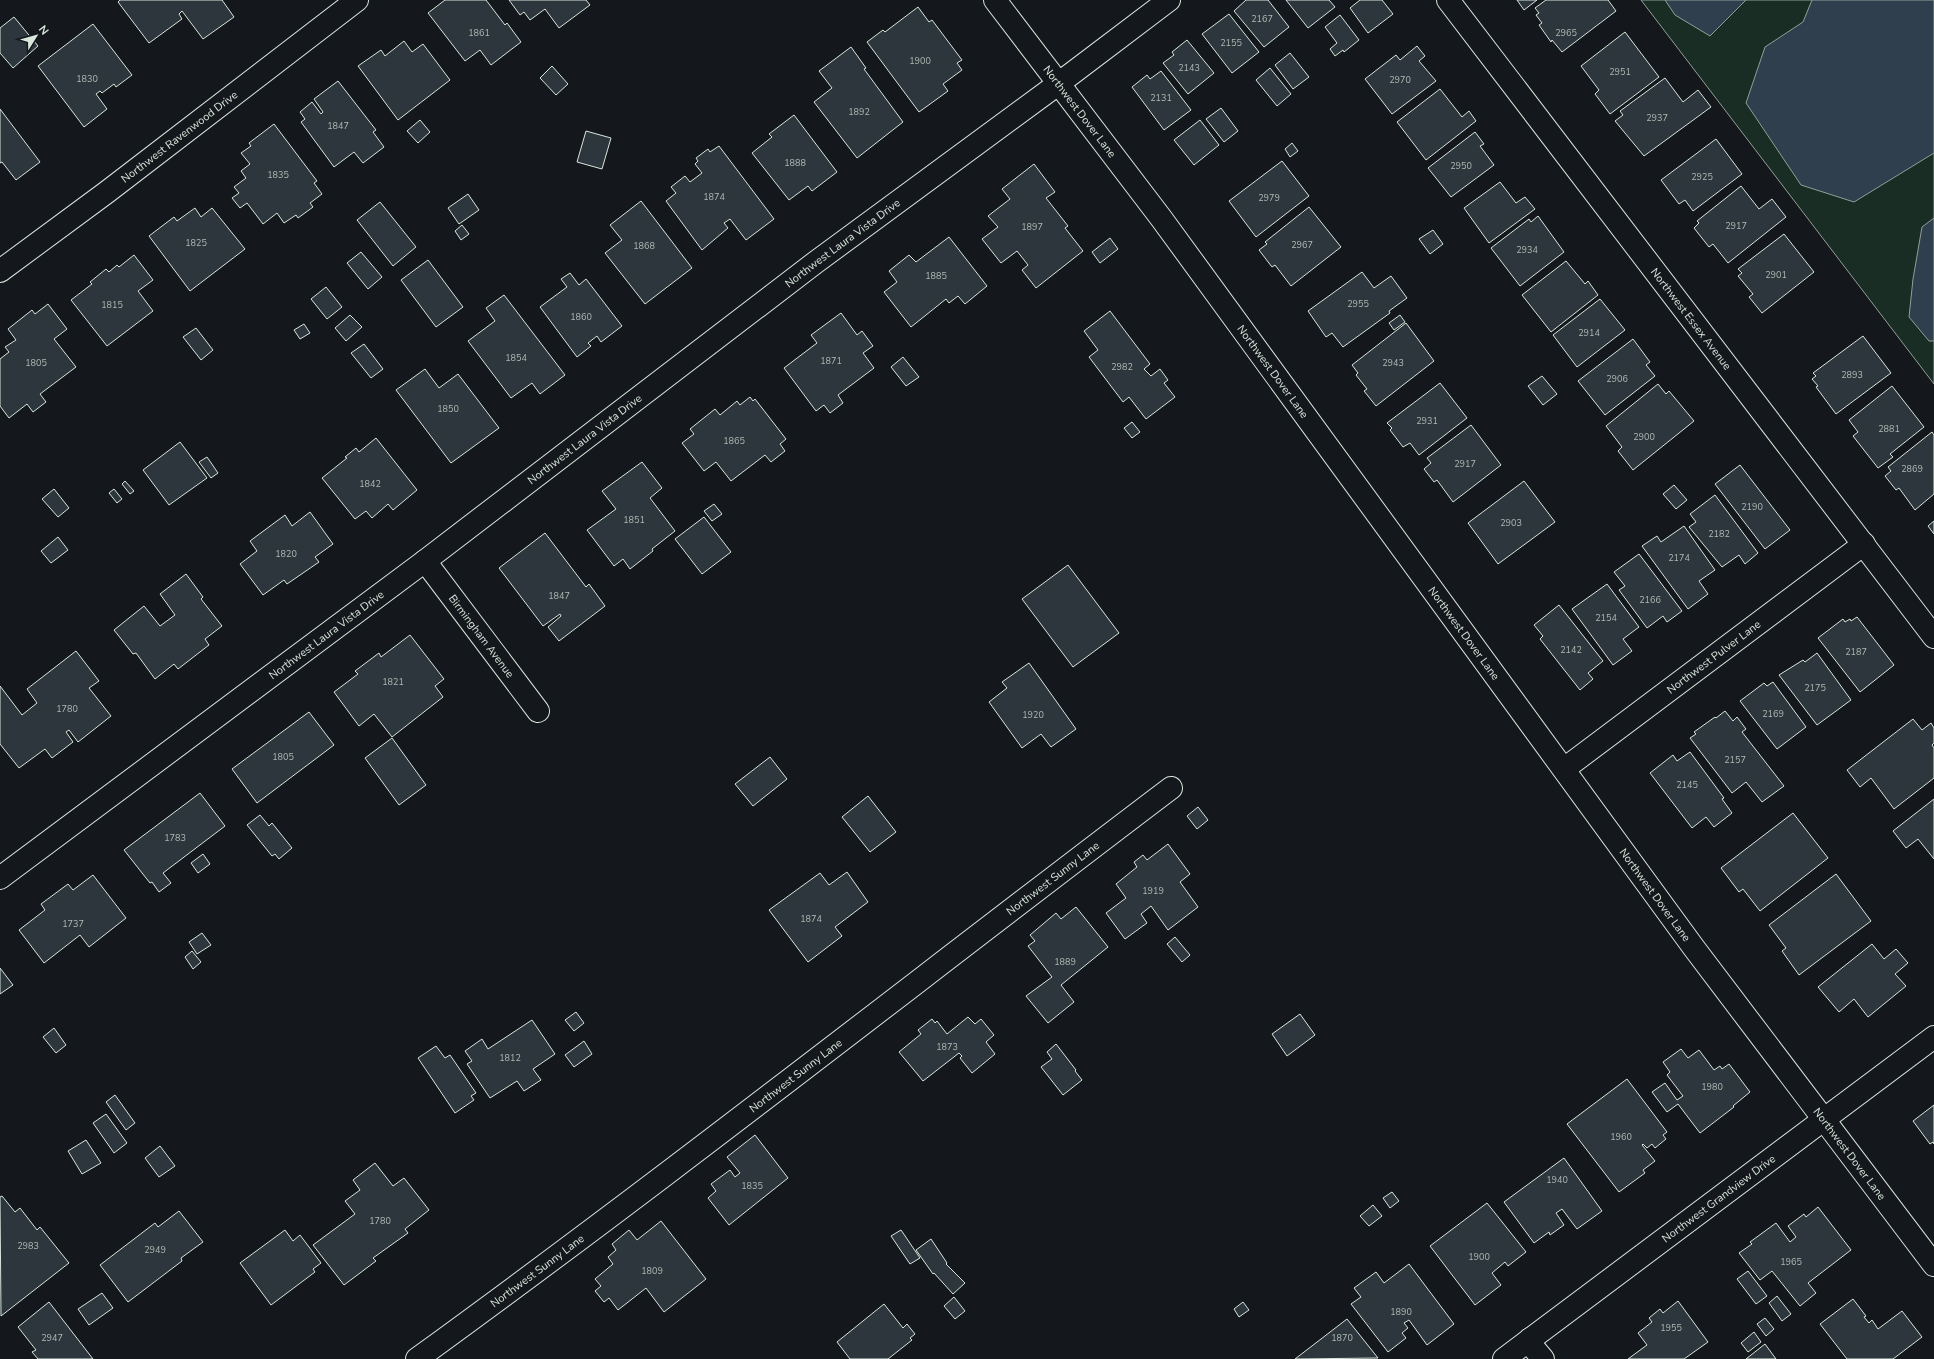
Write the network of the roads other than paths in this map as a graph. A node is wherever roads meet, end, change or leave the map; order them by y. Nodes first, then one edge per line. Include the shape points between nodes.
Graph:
1 (357, 0) edge
2 (995, 0) edge
3 (1169, 0) edge
4 (1448, 0) edge
5 (1058, 84) junction
6 (0, 271) edge
7 (1864, 544) junction
8 (425, 561) junction
9 (1934, 637) edge
10 (538, 711) dead end
11 (1564, 770) junction
12 (1171, 788) dead end
13 (0, 878) edge
14 (1934, 1037) edge
15 (1826, 1120) junction
16 (1934, 1265) edge
17 (1530, 1339) junction
18 (417, 1359) edge
19 (1504, 1359) edge
20 (1543, 1359) edge

1 - 6 street, Northwest Ravenwood Drive
2 - 5 street, Northwest Dover Lane
3 - 5 street, Northwest Laura Vista Drive
4 - 7 street, Northwest Essex Avenue
5 - 8 street, Northwest Laura Vista Drive via 816,262
5 - 11 street, Northwest Dover Lane via 1161,218
7 - 9 street, Northwest Essex Avenue
7 - 11 street, Northwest Pulver Lane
8 - 10 street, Birmingham Avenue
8 - 13 street, Northwest Laura Vista Drive
11 - 15 street, Northwest Dover Lane via 1694,948
12 - 18 street, Northwest Sunny Lane via 828,1051
14 - 15 street, Northwest Grandview Drive
15 - 16 street, Northwest Dover Lane
15 - 17 street, Northwest Grandview Drive
17 - 19 street, Northwest Grandview Drive
17 - 20 street via 1532,1346

